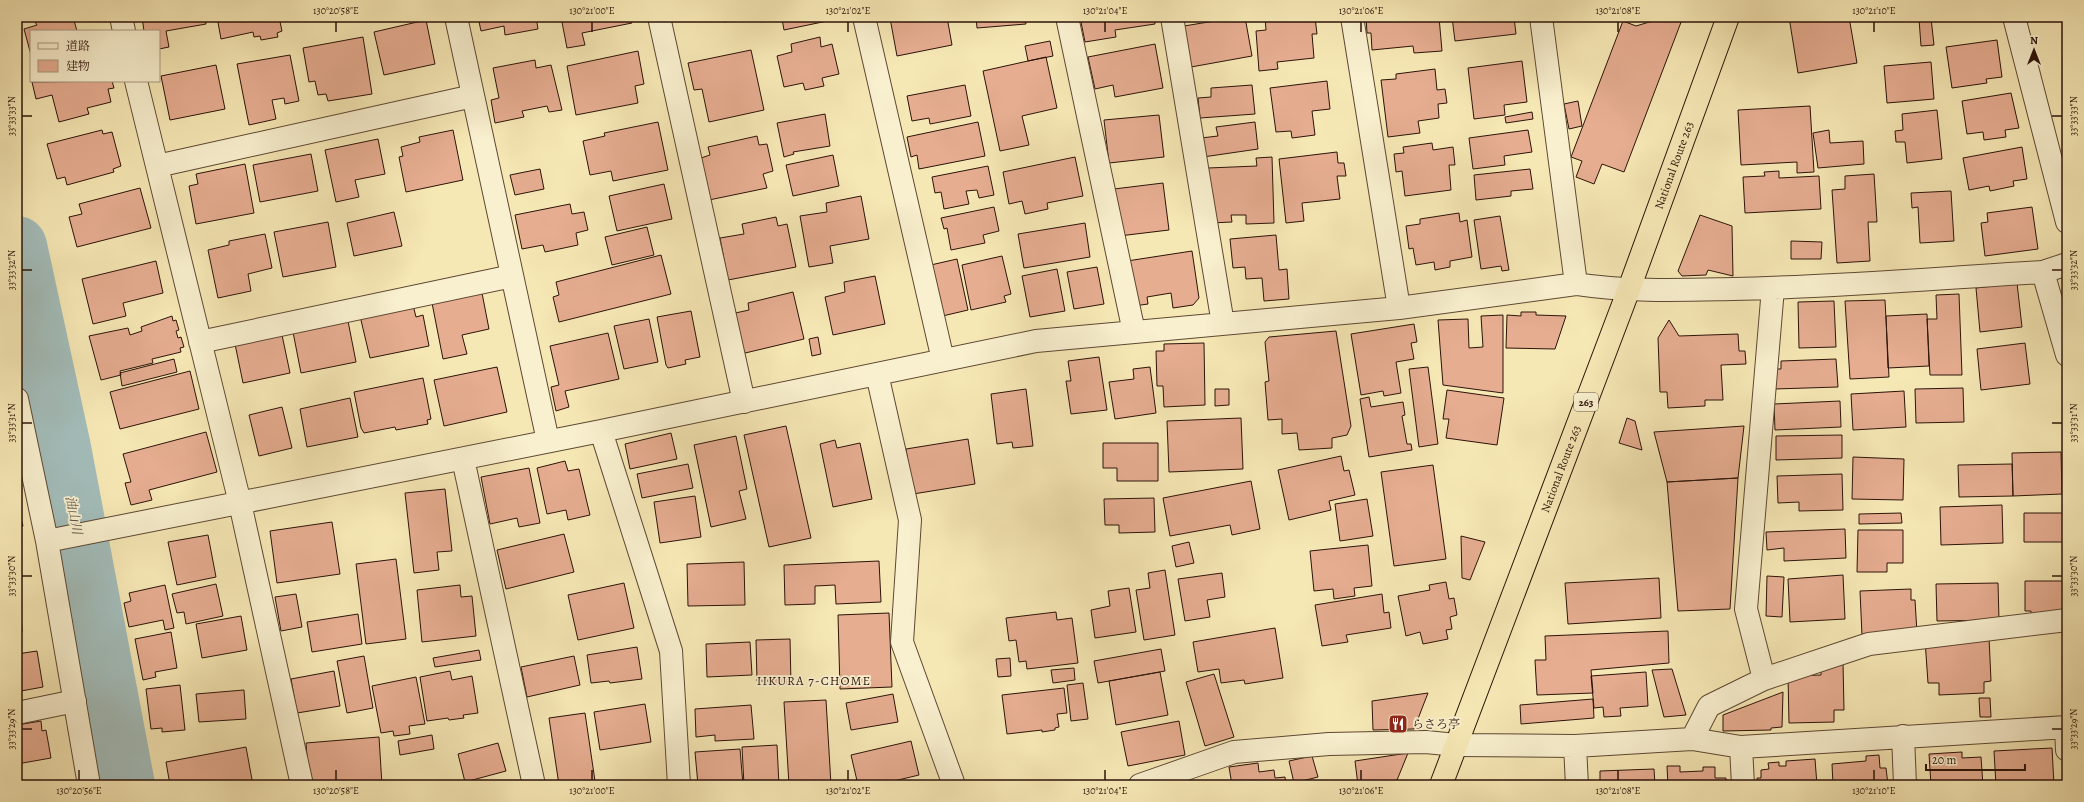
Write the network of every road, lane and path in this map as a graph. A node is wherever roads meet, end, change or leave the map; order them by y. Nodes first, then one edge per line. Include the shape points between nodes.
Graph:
1 (121, 17) edge
2 (456, 17) edge
3 (659, 17) edge
4 (864, 17) edge
5 (1067, 17) edge
6 (1172, 17) edge
7 (1352, 17) edge
8 (1541, 17) edge
9 (1728, 17) edge
10 (2014, 17) edge
11 (124, 30) edge
12 (136, 82) edge
13 (473, 96) junction
14 (157, 166) junction
15 (2067, 222) edge
16 (2067, 264) edge
17 (2042, 272) junction
18 (512, 276) junction
19 (1576, 284) junction
20 (1773, 288) junction
21 (1629, 289) junction
22 (1399, 308) junction
23 (1223, 324) junction
24 (1134, 332) junction
25 (200, 342) junction
26 (2067, 354) edge
27 (943, 360) junction
28 (877, 374) junction
29 (17, 399) edge
30 (744, 402) junction
31 (601, 431) junction
32 (548, 442) junction
33 (463, 459) junction
34 (25, 478) edge
35 (240, 503) junction
36 (47, 541) junction
37 (2067, 620) edge
38 (1764, 678) junction
39 (75, 701) junction
40 (17, 713) edge
41 (2067, 727) edge
42 (1903, 736) junction
43 (1692, 739) junction
44 (1456, 745) junction
45 (1575, 746) junction
46 (1741, 747) junction
47 (2067, 750) edge
48 (89, 785) edge
49 (302, 785) edge
50 (534, 785) edge
51 (679, 785) edge
52 (954, 785) edge
53 (1140, 785) edge
54 (1441, 785) edge
55 (1577, 785) edge
56 (1743, 785) edge
57 (1905, 785) edge

1 - 11 street
2 - 13 street
3 - 30 street
4 - 27 street
5 - 24 street
6 - 23 street
7 - 22 street
8 - 19 street
9 - 21 highway, National Route 263 / 263
10 - 15 street
12 - 14 street
13 - 14 street
13 - 18 street
14 - 25 street
16 - 17 street
17 - 20 street
17 - 26 street
18 - 25 street
18 - 32 street
19 - 21 street
19 - 22 street
20 - 21 street
20 - 38 street via 1746,608
21 - 44 highway, National Route 263 / 263
22 - 23 street
23 - 24 street
24 - 27 street via 1036,341
25 - 35 street
27 - 28 street
28 - 30 street
28 - 52 street via 910,520 902,642
29 - 34 street
30 - 31 street
31 - 32 street
31 - 51 street via 672,651
32 - 33 street
33 - 35 street
33 - 50 street
34 - 36 street
35 - 36 street
35 - 49 street
36 - 39 street
37 - 38 street via 1869,644
38 - 43 street via 1709,706
39 - 40 street
39 - 48 street
41 - 42 street
41 - 47 street
42 - 46 street
42 - 57 street
43 - 45 street
43 - 46 street
44 - 45 street
44 - 53 street via 1426,742 1329,744 1234,752
44 - 54 highway, National Route 263 / 263
45 - 55 street
46 - 56 street

